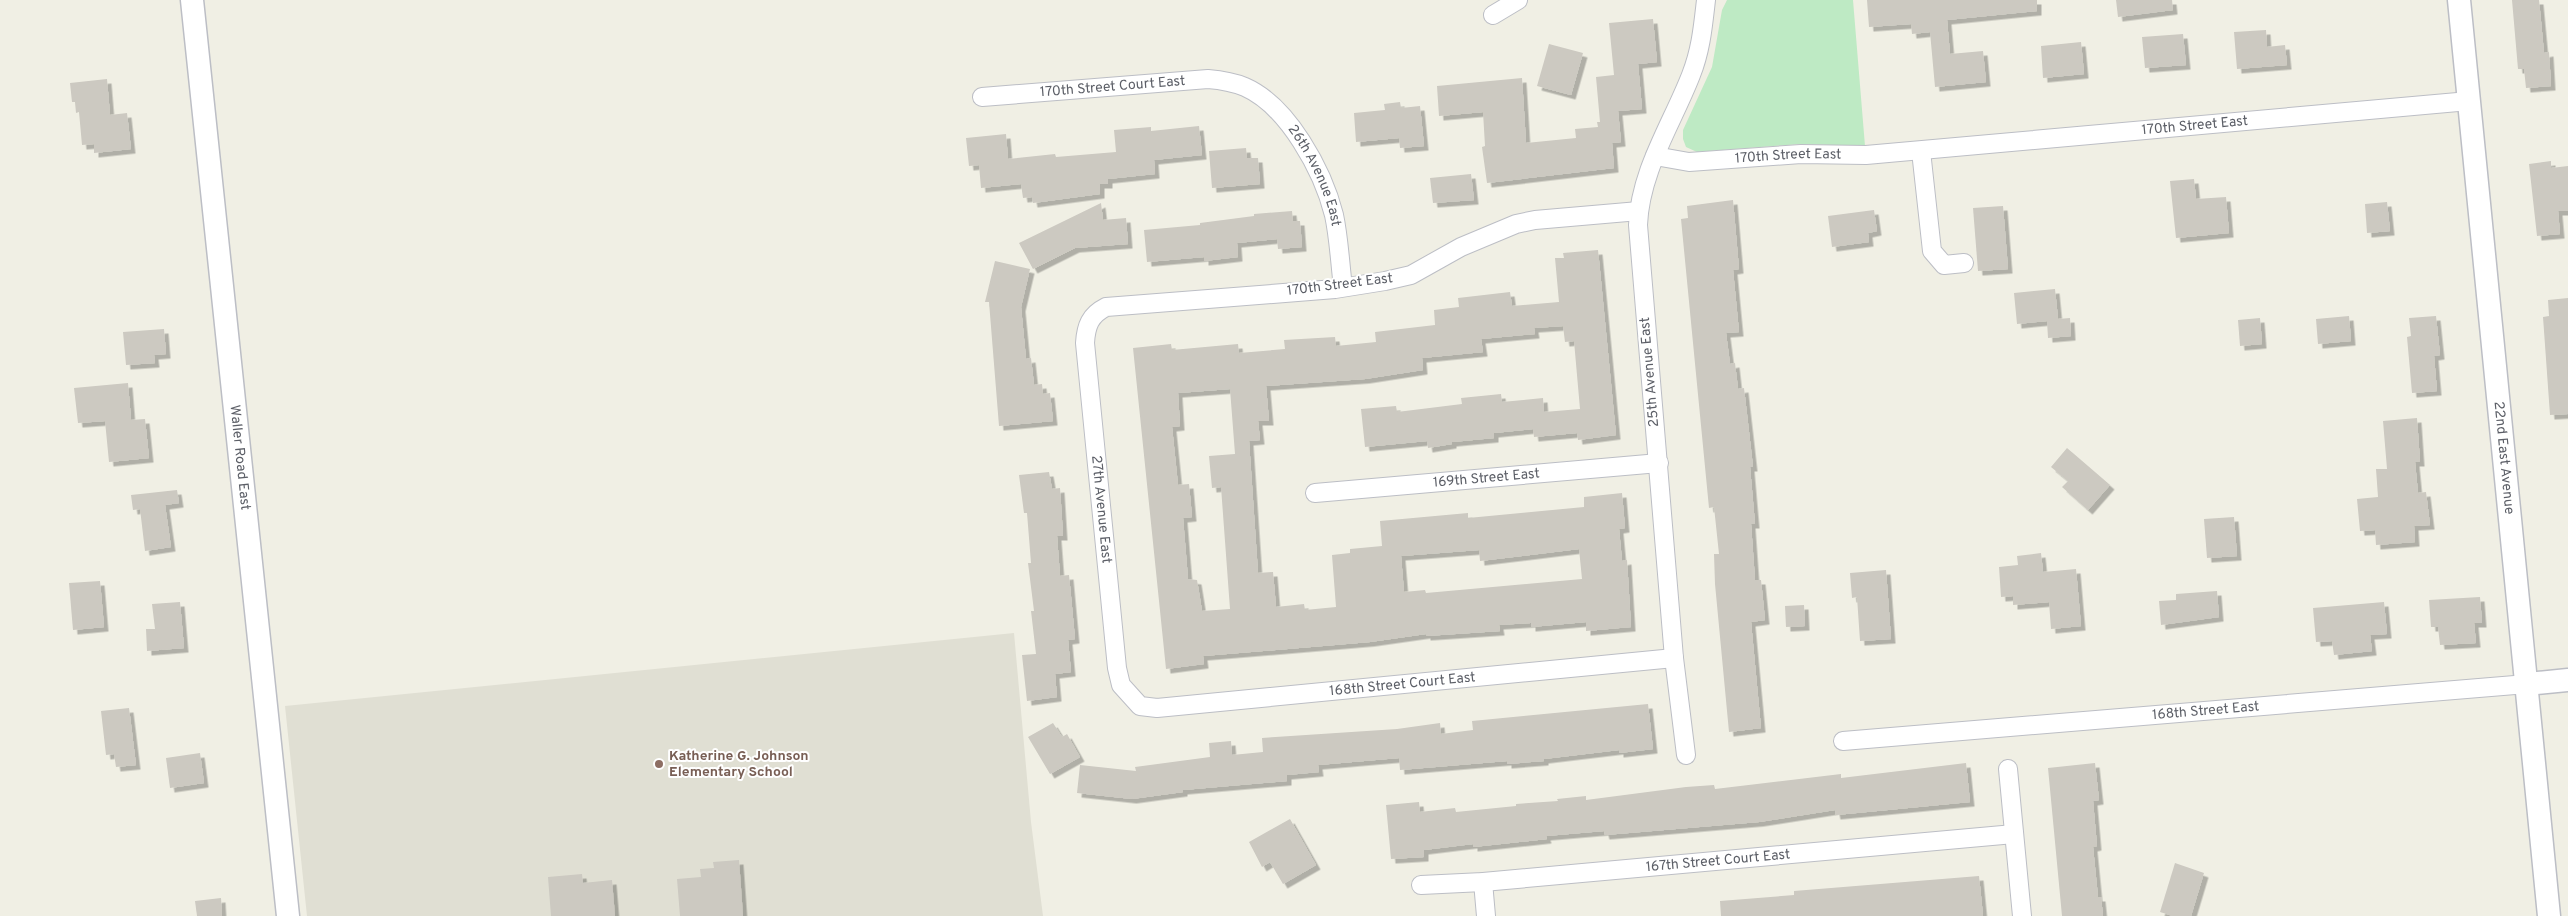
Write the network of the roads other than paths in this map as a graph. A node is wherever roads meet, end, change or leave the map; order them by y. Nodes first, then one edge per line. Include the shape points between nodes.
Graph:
1 (192, 0) edge
2 (1518, 0) edge
3 (1706, 0) edge
4 (2459, 0) edge
5 (1493, 15) dead end
6 (1244, 86) joint
7 (982, 97) dead end
8 (2469, 101) junction
9 (1921, 151) junction
10 (1655, 156) junction
11 (1639, 211) junction
12 (1964, 263) dead end
13 (1343, 288) junction
14 (1092, 317) joint
15 (1659, 463) junction
16 (1316, 493) dead end
17 (1674, 658) junction
18 (2568, 680) edge
19 (2527, 684) junction
20 (1132, 698) joint
21 (1843, 741) dead end
22 (1686, 755) dead end
23 (2008, 769) dead end
24 (2014, 834) junction
25 (1483, 882) junction
26 (1421, 885) dead end
27 (288, 916) edge
28 (1486, 916) edge
29 (2022, 916) edge
30 (2549, 916) edge

1 - 27 street, Waller Road East
2 - 5 street
3 - 10 street, 25th Avenue East via 1701,46
4 - 8 street, 22nd East Avenue
6 - 7 street, 170th Street Court East via 1208,79
6 - 13 street, 26th Avenue East via 1263,97 1280,114 1319,172 1334,216
8 - 9 street, 170th Street East
8 - 19 street, 22nd East Avenue
9 - 10 street, 170th Street East via 1866,155 1801,154 1689,162
9 - 12 street via 1932,251 1944,264
10 - 11 street, 25th Avenue East
11 - 13 street, 170th Street East via 1516,224 1461,247 1411,275
11 - 15 street, 25th Avenue East via 1640,265
13 - 14 street, 170th Street East via 1106,308
14 - 20 street, 27th Avenue East via 1084,343 1117,668 1121,685
15 - 16 street, 169th Street East
15 - 17 street, 25th Avenue East
17 - 20 street, 168th Street Court East via 1156,708 1140,706
17 - 22 street, 25th Avenue East
18 - 19 street, 168th Street East
19 - 21 street, 168th Street East
19 - 30 street, 22nd East Avenue
23 - 24 street
24 - 25 street, 167th Street Court East
24 - 29 street
25 - 26 street, 167th Street Court East
25 - 28 street

